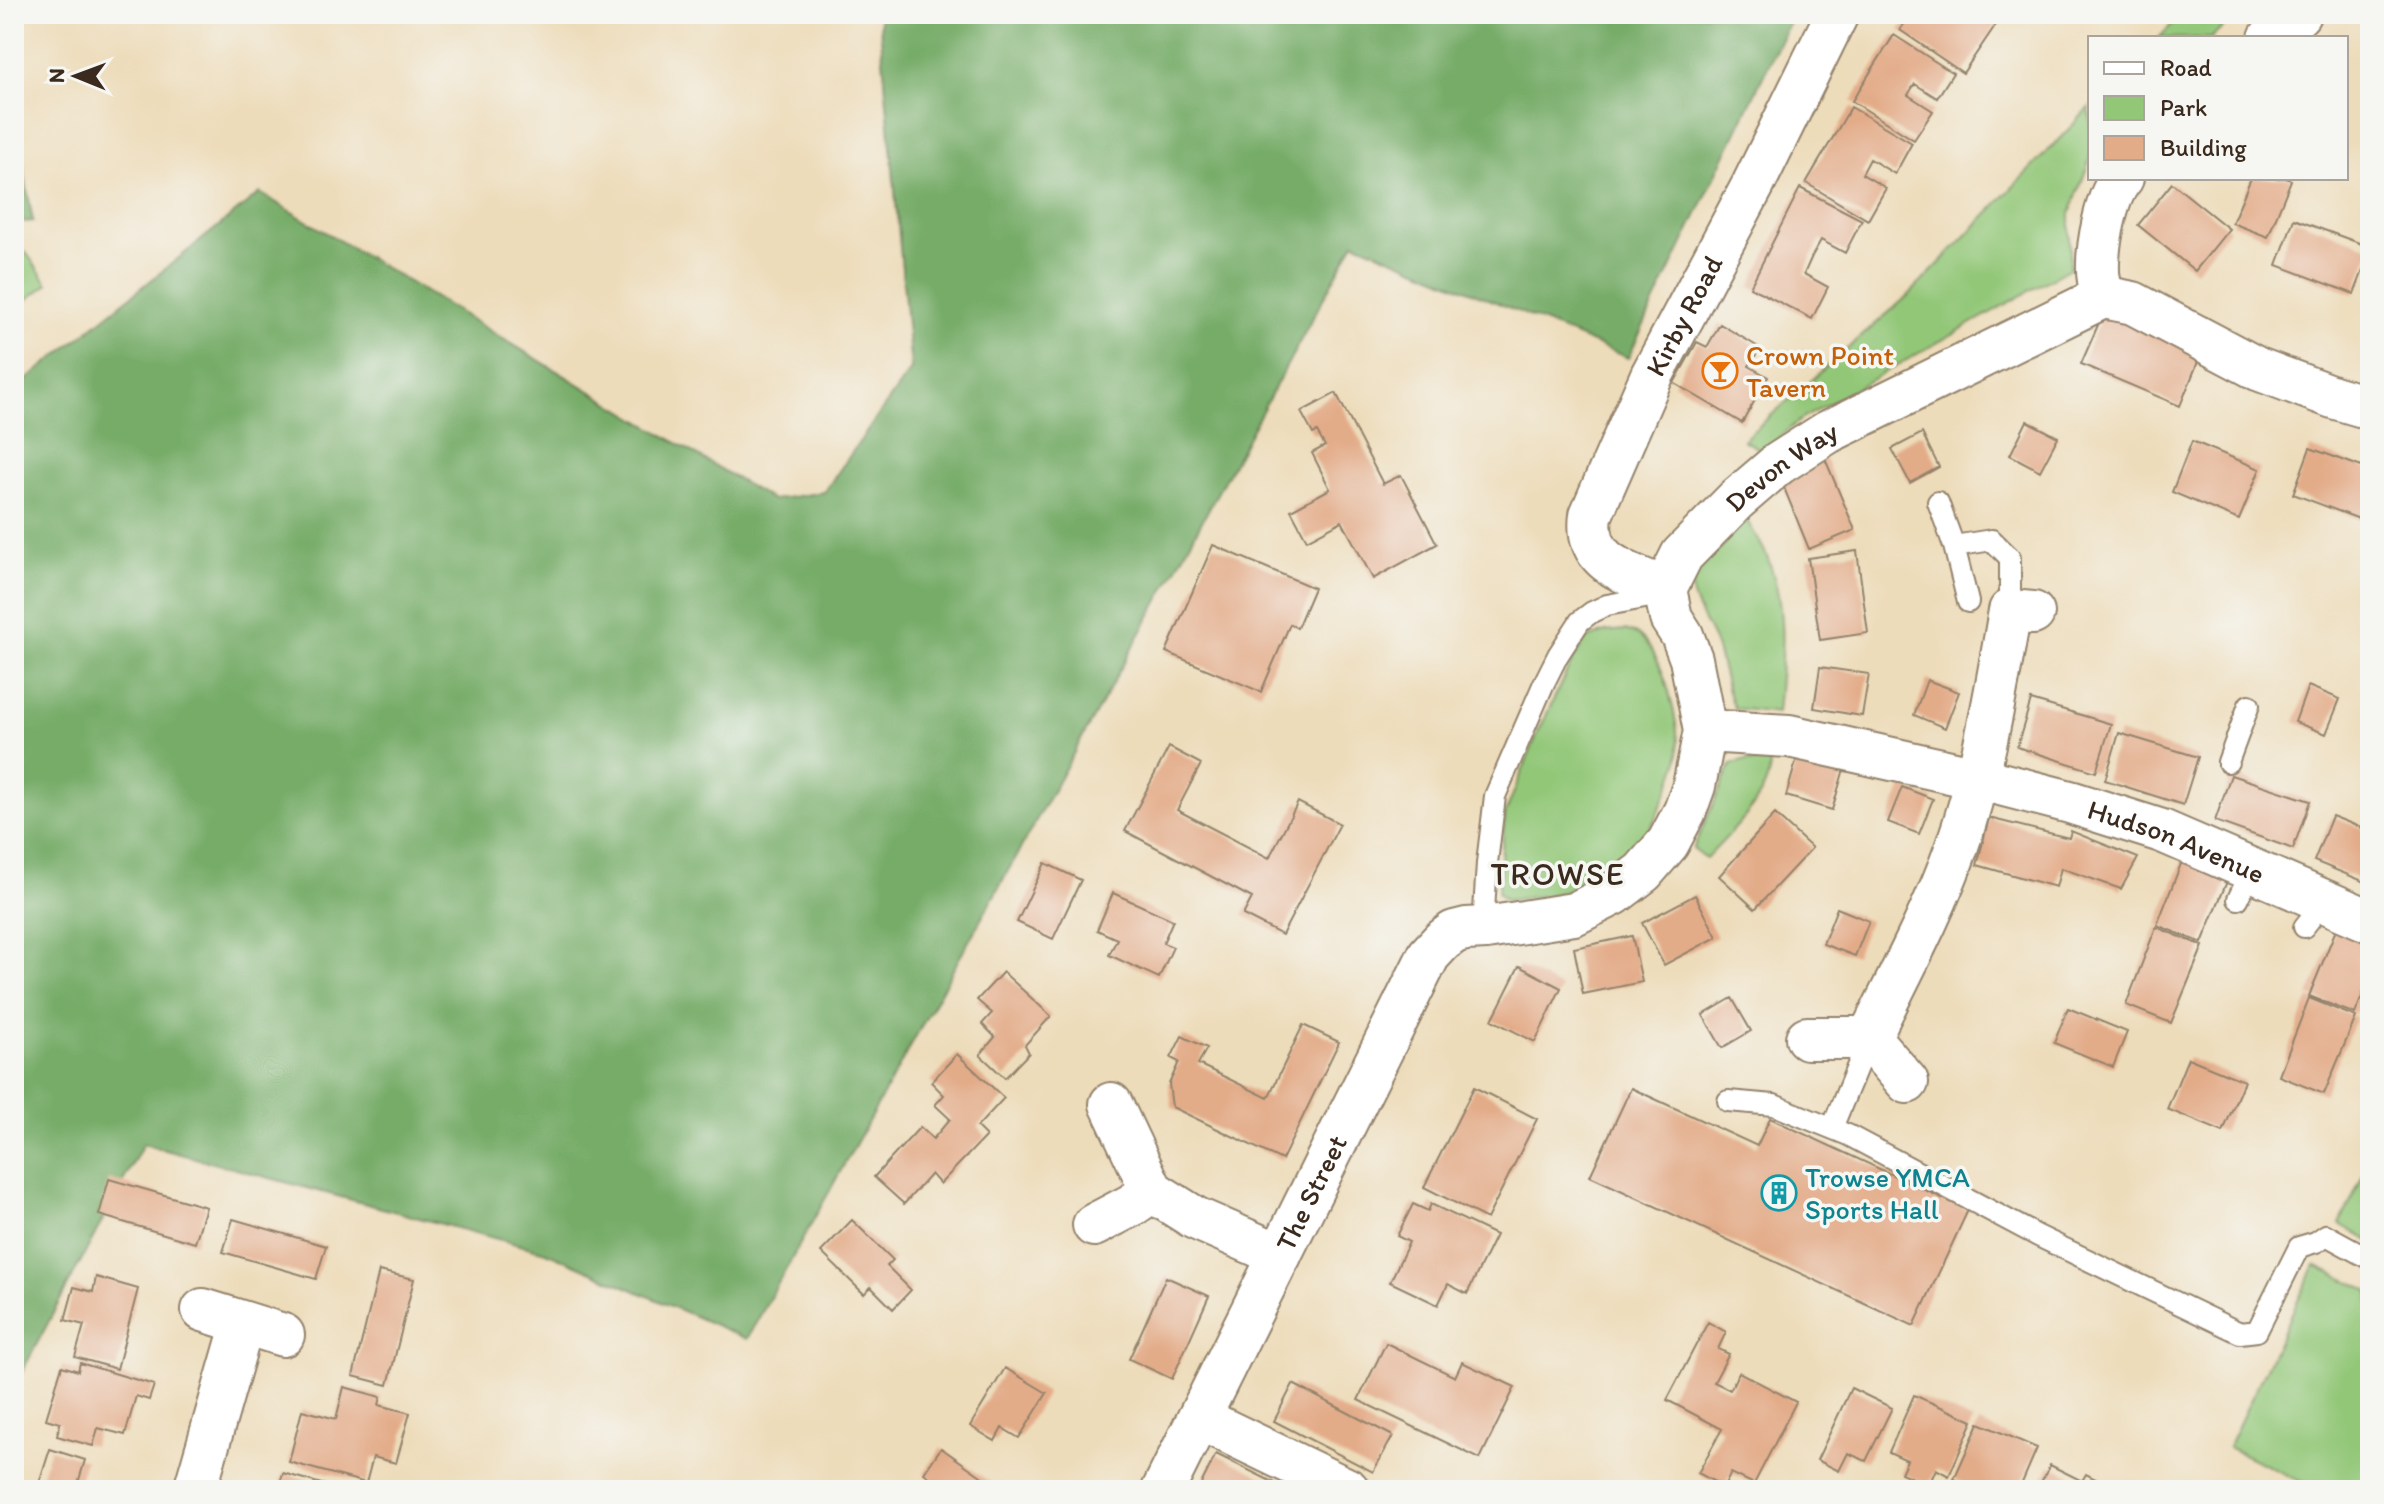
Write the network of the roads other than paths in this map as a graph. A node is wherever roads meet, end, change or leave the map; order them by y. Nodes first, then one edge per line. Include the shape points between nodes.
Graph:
1 (1837, 14) edge
2 (2299, 14) edge
3 (2272, 36) edge
4 (2120, 180) edge
5 (2103, 297) junction
6 (2370, 408) edge
7 (1938, 502) dead end
8 (1954, 546) junction
9 (1665, 591) junction
10 (1968, 602) dead end
11 (2021, 612) joint
12 (2249, 705) dead end
13 (1705, 731) junction
14 (2228, 762) dead end
15 (1977, 778) junction
16 (2370, 921) edge
17 (1486, 928) junction
18 (1807, 1038) dead end
19 (1869, 1038) junction
20 (1907, 1082) dead end
21 (1728, 1101) dead end
22 (1111, 1104) dead end
23 (1832, 1128) junction
24 (1152, 1191) junction
25 (1094, 1225) dead end
26 (1280, 1255) junction
27 (2370, 1259) edge
28 (203, 1310) dead end
29 (243, 1323) junction
30 (283, 1335) dead end
31 (1199, 1418) junction
32 (195, 1490) edge
33 (1163, 1490) edge
34 (1348, 1490) edge

1 - 9 street, Kirby Road via 1652,375 1591,515 1590,536 1600,556
2 - 3 street
4 - 5 street via 2102,230 2098,271
5 - 6 street via 2133,303 2258,369
5 - 9 street, Devon Way via 1828,432 1778,464 1682,555
7 - 8 lane
8 - 10 lane
8 - 11 lane via 1992,540 2010,558
9 - 13 street via 1671,618 1691,659
9 - 17 lane via 1592,612 1558,655 1495,796
11 - 15 street
12 - 14 lane
13 - 15 street, Hudson Avenue via 1789,736
13 - 17 street, The Street via 1685,811 1668,843 1643,872 1574,914
15 - 16 street, Hudson Avenue via 2162,831 2196,833 2245,884 2314,914
15 - 19 street via 1928,918
17 - 26 street, The Street via 1454,932 1429,955
18 - 19 street
19 - 20 street
19 - 23 lane
21 - 23 lane via 1774,1105
22 - 24 street
23 - 27 lane via 2038,1236 2240,1333 2257,1331 2299,1247 2326,1235
24 - 25 street
24 - 26 street via 1195,1218
26 - 31 street, The Street
28 - 29 street
29 - 30 street
29 - 32 street
31 - 33 street, The Street
31 - 34 street

